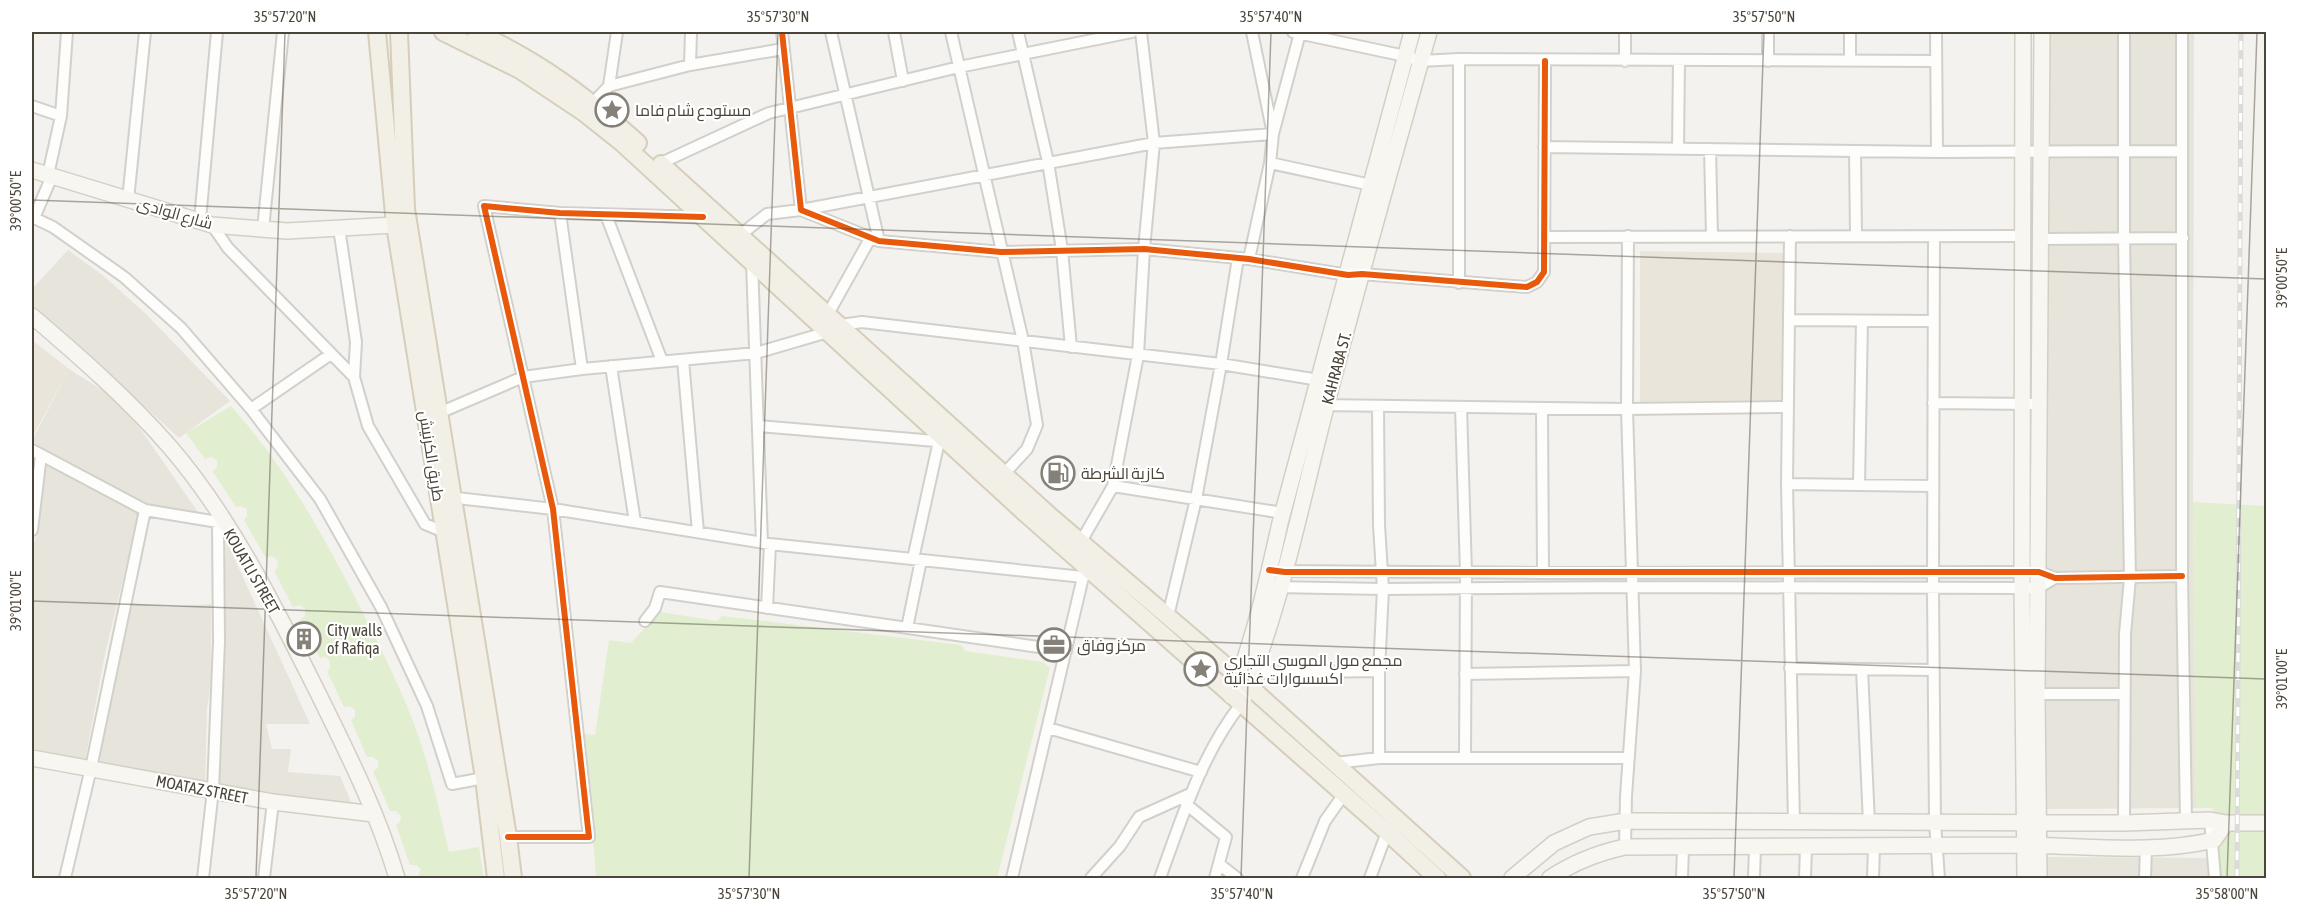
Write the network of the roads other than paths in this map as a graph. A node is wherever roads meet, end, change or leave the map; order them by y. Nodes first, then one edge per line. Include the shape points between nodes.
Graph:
1 (67, 32) edge
2 (145, 32) edge
3 (217, 32) edge
4 (283, 32) edge
5 (376, 32) edge
6 (399, 32) edge
7 (442, 32) edge
8 (476, 32) edge
9 (617, 32) edge
10 (691, 32) edge
11 (782, 32) edge
12 (831, 32) edge
13 (894, 32) edge
14 (951, 32) edge
15 (1018, 32) edge
16 (1132, 32) edge
17 (1141, 32) edge
18 (1252, 32) edge
19 (1297, 32) edge
20 (1412, 32) edge
21 (1429, 32) edge
22 (1625, 32) edge
23 (1768, 32) edge
24 (1850, 32) edge
25 (1936, 32) edge
26 (2023, 32) edge
27 (2042, 32) edge
28 (2124, 32) edge
29 (2182, 32) edge
30 (783, 50) junction
31 (1022, 54) junction
32 (1405, 56) junction
33 (1459, 59) junction
34 (1420, 61) junction
35 (1545, 61) junction
36 (1625, 61) junction
37 (1679, 61) junction
38 (1768, 61) junction
39 (1850, 61) junction
40 (1935, 62) junction
41 (690, 64) junction
42 (959, 67) junction
43 (903, 81) junction
44 (609, 86) junction
45 (845, 96) junction
46 (593, 103) junction
47 (32, 106) edge
48 (789, 108) junction
49 (61, 116) junction
50 (1273, 134) junction
51 (1154, 143) junction
52 (1544, 147) junction
53 (1678, 149) junction
54 (1710, 149) junction
55 (2022, 150) junction
56 (2040, 150) junction
57 (1855, 151) junction
58 (2124, 151) junction
59 (2182, 151) junction
60 (1937, 152) junction
61 (1048, 162) junction
62 (661, 163) junction
63 (1270, 163) junction
64 (32, 170) edge
65 (50, 175) junction
66 (986, 175) junction
67 (1371, 185) junction
68 (868, 198) junction
69 (128, 200) junction
70 (801, 210) junction
71 (560, 213) junction
72 (606, 215) junction
73 (33, 217) edge
74 (702, 217) junction
75 (206, 222) junction
76 (395, 225) junction
77 (339, 228) junction
78 (263, 229) junction
79 (740, 235) junction
80 (1628, 236) junction
81 (1712, 236) junction
82 (1790, 236) junction
83 (1856, 236) junction
84 (2022, 236) junction
85 (1544, 237) junction
86 (1934, 237) junction
87 (2124, 238) junction
88 (2182, 238) junction
89 (875, 239) junction
90 (2040, 239) junction
91 (1144, 249) junction
92 (1062, 250) junction
93 (1001, 252) junction
94 (1243, 258) junction
95 (752, 262) junction
96 (1354, 275) junction
97 (1459, 283) junction
98 (828, 314) junction
99 (32, 316) edge
100 (1789, 320) junction
101 (1862, 321) junction
102 (1933, 321) junction
103 (834, 329) junction
104 (1023, 341) junction
105 (1071, 347) junction
106 (756, 353) junction
107 (331, 354) junction
108 (1138, 355) junction
109 (683, 360) junction
110 (662, 361) junction
111 (1221, 364) junction
112 (610, 366) junction
113 (582, 369) junction
114 (354, 377) junction
115 (522, 377) junction
116 (1319, 380) junction
117 (1319, 404) junction
118 (1933, 404) junction
119 (2039, 404) junction
120 (2022, 405) junction
121 (1378, 406) junction
122 (1461, 407) junction
123 (1788, 407) junction
124 (1542, 408) junction
125 (251, 409) junction
126 (1627, 409) junction
127 (439, 413) junction
128 (758, 426) junction
129 (943, 441) junction
130 (36, 452) edge
131 (1004, 474) junction
132 (1787, 484) junction
133 (1859, 485) junction
134 (1113, 486) junction
135 (1932, 486) junction
136 (446, 497) junction
137 (1196, 499) junction
138 (553, 509) junction
139 (145, 510) junction
140 (1283, 513) junction
141 (635, 522) junction
142 (221, 523) junction
143 (32, 530) edge
144 (444, 532) junction
145 (698, 532) junction
146 (766, 543) junction
147 (1076, 548) junction
148 (917, 560) junction
149 (1269, 570) junction
150 (1093, 571) junction
151 (1631, 571) junction
152 (1285, 572) junction
153 (1383, 572) junction
154 (1788, 572) junction
155 (1933, 572) junction
156 (2022, 572) junction
157 (2039, 572) junction
158 (1466, 573) junction
159 (1543, 573) junction
160 (2182, 576) junction
161 (2055, 578) junction
162 (2130, 578) junction
163 (1632, 586) junction
164 (1273, 587) junction
165 (1466, 588) junction
166 (1788, 588) junction
167 (2022, 588) junction
168 (2038, 588) junction
169 (1383, 589) junction
170 (1933, 589) junction
171 (767, 608) junction
172 (1168, 616) junction
173 (645, 621) dead end
174 (908, 628) junction
175 (1066, 651) junction
176 (1790, 668) junction
177 (1862, 669) junction
178 (1933, 670) junction
179 (1379, 671) junction
180 (1635, 671) junction
181 (1465, 674) junction
182 (1247, 679) junction
183 (2037, 694) junction
184 (2124, 694) junction
185 (1236, 700) junction
186 (1048, 728) junction
187 (32, 758) edge
188 (1379, 758) junction
189 (1465, 758) junction
190 (1629, 758) junction
191 (1335, 764) junction
192 (91, 768) junction
193 (1201, 772) junction
194 (484, 778) junction
195 (213, 790) junction
196 (1344, 794) junction
197 (1188, 799) junction
198 (273, 802) junction
199 (374, 814) junction
200 (2210, 820) junction
201 (1626, 821) junction
202 (2186, 821) junction
203 (1794, 823) junction
204 (1869, 823) junction
205 (1935, 823) junction
206 (2032, 823) junction
207 (2124, 823) junction
208 (2226, 823) junction
209 (2266, 823) edge
210 (1387, 832) junction
211 (508, 837) junction
212 (2214, 840) junction
213 (2032, 845) junction
214 (1755, 846) junction
215 (1806, 846) junction
216 (1874, 846) junction
217 (1938, 846) junction
218 (1625, 847) junction
219 (1683, 847) junction
220 (2146, 848) junction
221 (1219, 864) junction
222 (65, 879) edge
223 (203, 879) edge
224 (264, 879) edge
225 (397, 879) edge
226 (496, 879) edge
227 (513, 879) edge
228 (1012, 879) edge
229 (1091, 879) edge
230 (1160, 879) edge
231 (1215, 879) edge
232 (1237, 879) edge
233 (1302, 879) edge
234 (1370, 879) edge
235 (1437, 879) edge
236 (1462, 879) edge
237 (1512, 879) edge
238 (1550, 879) edge
239 (1682, 879) edge
240 (1754, 879) edge
241 (1805, 879) edge
242 (1873, 879) edge
243 (1939, 879) edge
244 (2025, 879) edge
245 (2039, 879) edge
246 (2145, 879) edge
247 (2215, 879) edge

1 - 49 street
2 - 69 street
3 - 75 street
4 - 78 street
5 - 76 main road, طريق الكرنيش
6 - 127 main road, طريق الكرنيش via 406,209
7 - 74 main road via 520,70 583,112
8 - 46 main road via 549,71
9 - 44 street
10 - 41 street
11 - 30 street
12 - 45 street
13 - 43 street
14 - 42 street
15 - 31 street
16 - 31 street
17 - 51 street
18 - 50 street
19 - 32 street
19 - 50 street
20 - 32 main road, KAHRABA ST.
21 - 34 main road, KAHRABA ST.
22 - 36 street
23 - 38 street
24 - 39 street
25 - 40 street
26 - 55 main road
27 - 56 main road
28 - 58 street
29 - 59 street
30 - 41 street
30 - 48 street
31 - 42 street
31 - 61 street
32 - 34 street
32 - 67 main road, KAHRABA ST.
33 - 34 street
33 - 35 street
33 - 97 street
34 - 96 main road, KAHRABA ST.
35 - 36 street
35 - 52 street
36 - 37 street
37 - 38 street
37 - 53 street
38 - 39 street
39 - 40 street
40 - 60 street
41 - 44 street
42 - 43 street
42 - 66 street
43 - 45 street
44 - 46 street
45 - 48 street
45 - 68 street
46 - 62 main road
47 - 49 street
48 - 62 street via 769,113
48 - 70 street
49 - 65 street
50 - 51 street
50 - 63 street
51 - 61 street
51 - 91 street
52 - 53 street
52 - 85 street
53 - 54 street
54 - 57 street
54 - 81 street
55 - 56 street
55 - 60 street
55 - 84 main road
56 - 58 street
56 - 90 main road
57 - 60 street
57 - 83 street
58 - 59 street
58 - 87 street
59 - 88 street
61 - 66 street
61 - 92 street
62 - 79 main road
63 - 67 street
63 - 94 street
64 - 65 main road, شارع الوادى
65 - 69 main road, شارع الوادى
65 - 73 street
66 - 68 street
66 - 93 street
67 - 96 main road, KAHRABA ST.
68 - 70 street
68 - 89 street
69 - 75 main road, شارع الوادى
70 - 79 street via 767,214
70 - 89 street
71 - 72 street
71 - 113 street
71 - 115 street via 484,206
72 - 74 street
72 - 110 street
73 - 125 street via 54,227 124,277 181,328
74 - 95 main road
75 - 78 main road, شارع الوادى
75 - 107 street
76 - 77 main road, شارع الوادى
76 - 136 main road, طريق الكرنيش
77 - 78 main road, شارع الوادى
77 - 114 street via 356,342
79 - 98 main road
80 - 81 street
80 - 85 street
80 - 126 street
81 - 82 street
82 - 83 street
82 - 100 street
83 - 86 street
84 - 86 street
84 - 120 main road
85 - 97 street via 1544,272 1537,282 1527,287
86 - 102 street
87 - 88 street
87 - 90 street
87 - 162 street
88 - 160 street
89 - 93 street
89 - 98 street
90 - 119 main road
91 - 92 street
91 - 94 street
91 - 108 street
92 - 93 street
92 - 105 street
93 - 104 street
94 - 96 street
94 - 111 street
95 - 103 main road
95 - 106 street
96 - 97 street
96 - 116 main road, KAHRABA ST.
96 - 117 main road, KAHRABA ST.
98 - 103 main road
99 - 142 main road, KOUATLI STREET via 89,364 169,446 193,476
100 - 101 street
100 - 123 street
101 - 102 street
101 - 133 street
102 - 118 street
103 - 104 street via 862,322
103 - 106 street
103 - 129 main road
103 - 131 main road
104 - 105 street
104 - 131 street via 1037,425 1027,449
105 - 108 street
106 - 109 street
106 - 128 street
107 - 114 street
107 - 125 street
108 - 111 street
108 - 134 street
109 - 110 street
109 - 145 street
110 - 112 street
111 - 116 street
111 - 137 street
112 - 113 street
112 - 141 street
113 - 115 street
114 - 144 street via 368,426 425,524
115 - 127 street
115 - 138 street
116 - 117 main road, KAHRABA ST.
117 - 121 street
117 - 140 main road, KAHRABA ST.
117 - 152 main road, KAHRABA ST.
118 - 120 street
118 - 135 street
119 - 120 street
119 - 157 main road
120 - 156 main road
121 - 122 street
121 - 153 street
122 - 124 street
122 - 158 street
123 - 126 street
123 - 132 street
124 - 126 street
124 - 159 street
125 - 194 street via 320,500 381,606 427,706 452,784
126 - 151 street
127 - 136 main road, طريق الكرنيش
128 - 129 street
128 - 146 street
129 - 147 main road
129 - 148 street
130 - 139 street
130 - 143 street
131 - 147 main road
132 - 133 street
132 - 154 street
133 - 135 street
134 - 137 street
134 - 147 street
135 - 155 street
136 - 138 street
136 - 144 main road, طريق الكرنيش
136 - 211 main road, طريق الكرنيش
137 - 140 street
137 - 172 street
138 - 141 street
138 - 211 street via 589,837
139 - 142 street
139 - 192 street
140 - 149 main road, KAHRABA ST.
141 - 145 street
142 - 195 street
142 - 199 main road, KOUATLI STREET via 302,662
144 - 194 main road, طريق الكرنيش
145 - 146 street
146 - 148 street
146 - 171 street
147 - 150 main road
148 - 150 street
148 - 174 street
149 - 152 street
149 - 164 main road, KAHRABA ST.
150 - 172 main road
150 - 175 street
150 - 185 main road
151 - 154 street
151 - 159 street
151 - 163 street
152 - 153 street
152 - 164 main road, KAHRABA ST.
153 - 158 street
153 - 169 street
154 - 155 street
154 - 166 street
155 - 156 street
155 - 170 street
156 - 157 street
156 - 167 main road
157 - 161 street
157 - 168 main road
158 - 159 street
158 - 165 street
160 - 162 street
160 - 202 street
161 - 162 street
161 - 168 street
162 - 184 street
163 - 165 street
163 - 166 street
163 - 180 street
164 - 169 street
164 - 182 main road, KAHRABA ST.
165 - 169 street
165 - 181 street
166 - 170 street
166 - 176 street
167 - 168 street
167 - 170 street
167 - 206 main road
168 - 183 main road
169 - 179 street
170 - 178 street
171 - 173 street via 660,592
171 - 174 street
172 - 182 main road
174 - 175 street
175 - 186 street
176 - 177 street
176 - 203 street
177 - 178 street
177 - 204 street
178 - 205 street
179 - 182 street
179 - 188 street
180 - 181 street
180 - 190 street
181 - 189 street
182 - 185 main road, KAHRABA ST.
182 - 191 main road
183 - 184 street
183 - 206 main road
184 - 207 street
185 - 193 street
185 - 196 main road
186 - 193 street
186 - 228 street
187 - 192 main road, MOATAZ STREET
188 - 189 street
188 - 191 street
189 - 190 street
190 - 201 street
191 - 236 main road
192 - 195 main road, MOATAZ STREET
192 - 222 street
193 - 197 street
194 - 226 main road, طريق الكرنيش
195 - 198 main road, MOATAZ STREET
195 - 223 street
196 - 210 main road
196 - 233 street via 1325,821
197 - 221 street via 1226,837
197 - 229 street via 1139,818
197 - 230 street
198 - 199 main road, MOATAZ STREET
198 - 224 street
199 - 225 main road, KOUATLI STREET
200 - 202 main road
200 - 208 main road
200 - 212 street
201 - 203 main road
201 - 218 street
201 - 237 main road via 1589,827 1554,843
202 - 207 main road
203 - 204 main road
204 - 205 main road
205 - 206 main road
205 - 217 street
206 - 207 main road
206 - 213 main road
208 - 209 main road
208 - 212 main road
210 - 234 street
210 - 235 main road
211 - 227 main road, طريق الكرنيش
212 - 220 main road
212 - 247 street
213 - 217 main road
213 - 220 main road
213 - 244 main road
213 - 245 main road
214 - 215 main road
214 - 219 main road
214 - 240 street
215 - 216 main road
215 - 241 street
216 - 217 main road
216 - 242 street
217 - 243 street
218 - 219 main road
218 - 238 main road via 1597,852
219 - 239 street
220 - 246 street
221 - 231 street
221 - 232 street

